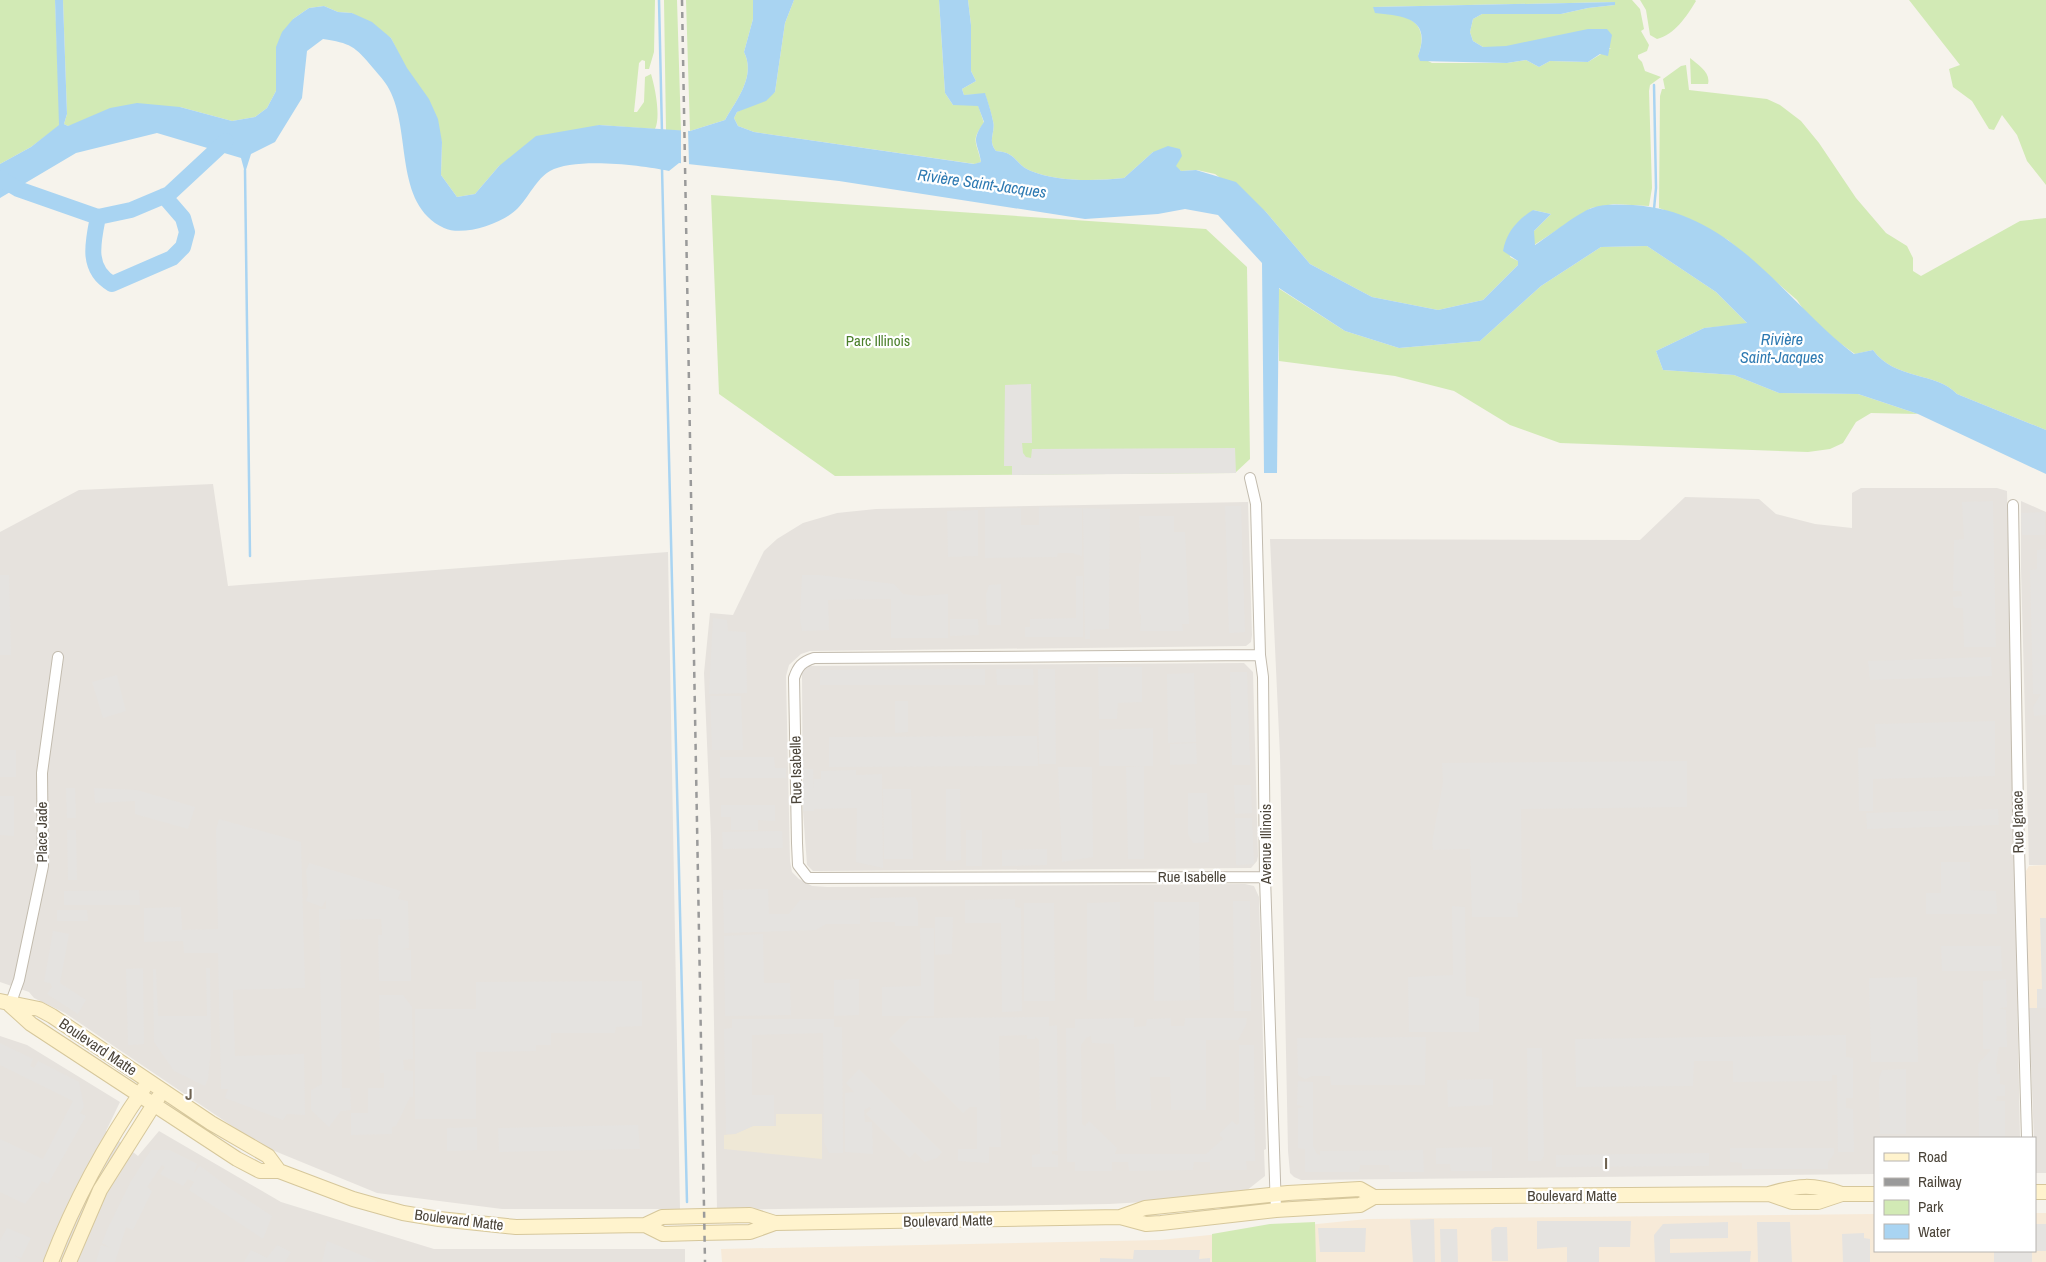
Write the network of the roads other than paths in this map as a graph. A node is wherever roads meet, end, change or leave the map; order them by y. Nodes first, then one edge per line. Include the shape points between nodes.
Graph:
1 (1250, 478) dead end
2 (2013, 505) dead end
3 (1260, 655) junction
4 (58, 657) dead end
5 (1266, 876) junction
6 (5, 1003) edge
7 (149, 1082) junction
8 (162, 1091) junction
9 (139, 1096) junction
10 (153, 1105) junction
11 (2027, 1137) edge
12 (280, 1171) junction
13 (1275, 1194) junction
14 (1874, 1194) edge
15 (1374, 1197) junction
16 (1276, 1210) junction
17 (1120, 1217) junction
18 (51, 1262) edge
19 (69, 1262) edge

1 - 3 street, Avenue Illinois via 1256,504
2 - 11 street, Rue Ignace
3 - 5 street, Avenue Illinois
3 - 5 street, Rue Isabelle via 814,658 804,661 794,678 797,843 798,864 808,878
4 - 6 street, Place Jade via 42,773 43,866 19,980
5 - 13 street, Avenue Illinois
6 - 7 main road, Boulevard Matte via 46,1012
6 - 9 main road, Boulevard Matte via 30,1024
7 - 8 main road, Boulevard Matte
7 - 9 main road
8 - 10 main road
8 - 12 main road, Boulevard Matte via 268,1156
9 - 10 main road, Boulevard Matte
9 - 18 main road via 89,1176
10 - 12 main road, Boulevard Matte via 207,1142 252,1167 260,1171
10 - 19 main road via 100,1190
12 - 17 main road, Boulevard Matte via 354,1200 403,1213 439,1220 516,1227 645,1225 663,1234 750,1232 775,1224
13 - 15 main road, Boulevard Matte via 1360,1189
13 - 16 street, Avenue Illinois
13 - 17 main road, Boulevard Matte via 1145,1208
14 - 15 main road, Boulevard Matte via 1842,1194 1818,1202 1792,1202 1769,1194
15 - 16 main road, Boulevard Matte via 1360,1205
16 - 17 main road, Boulevard Matte via 1146,1224

